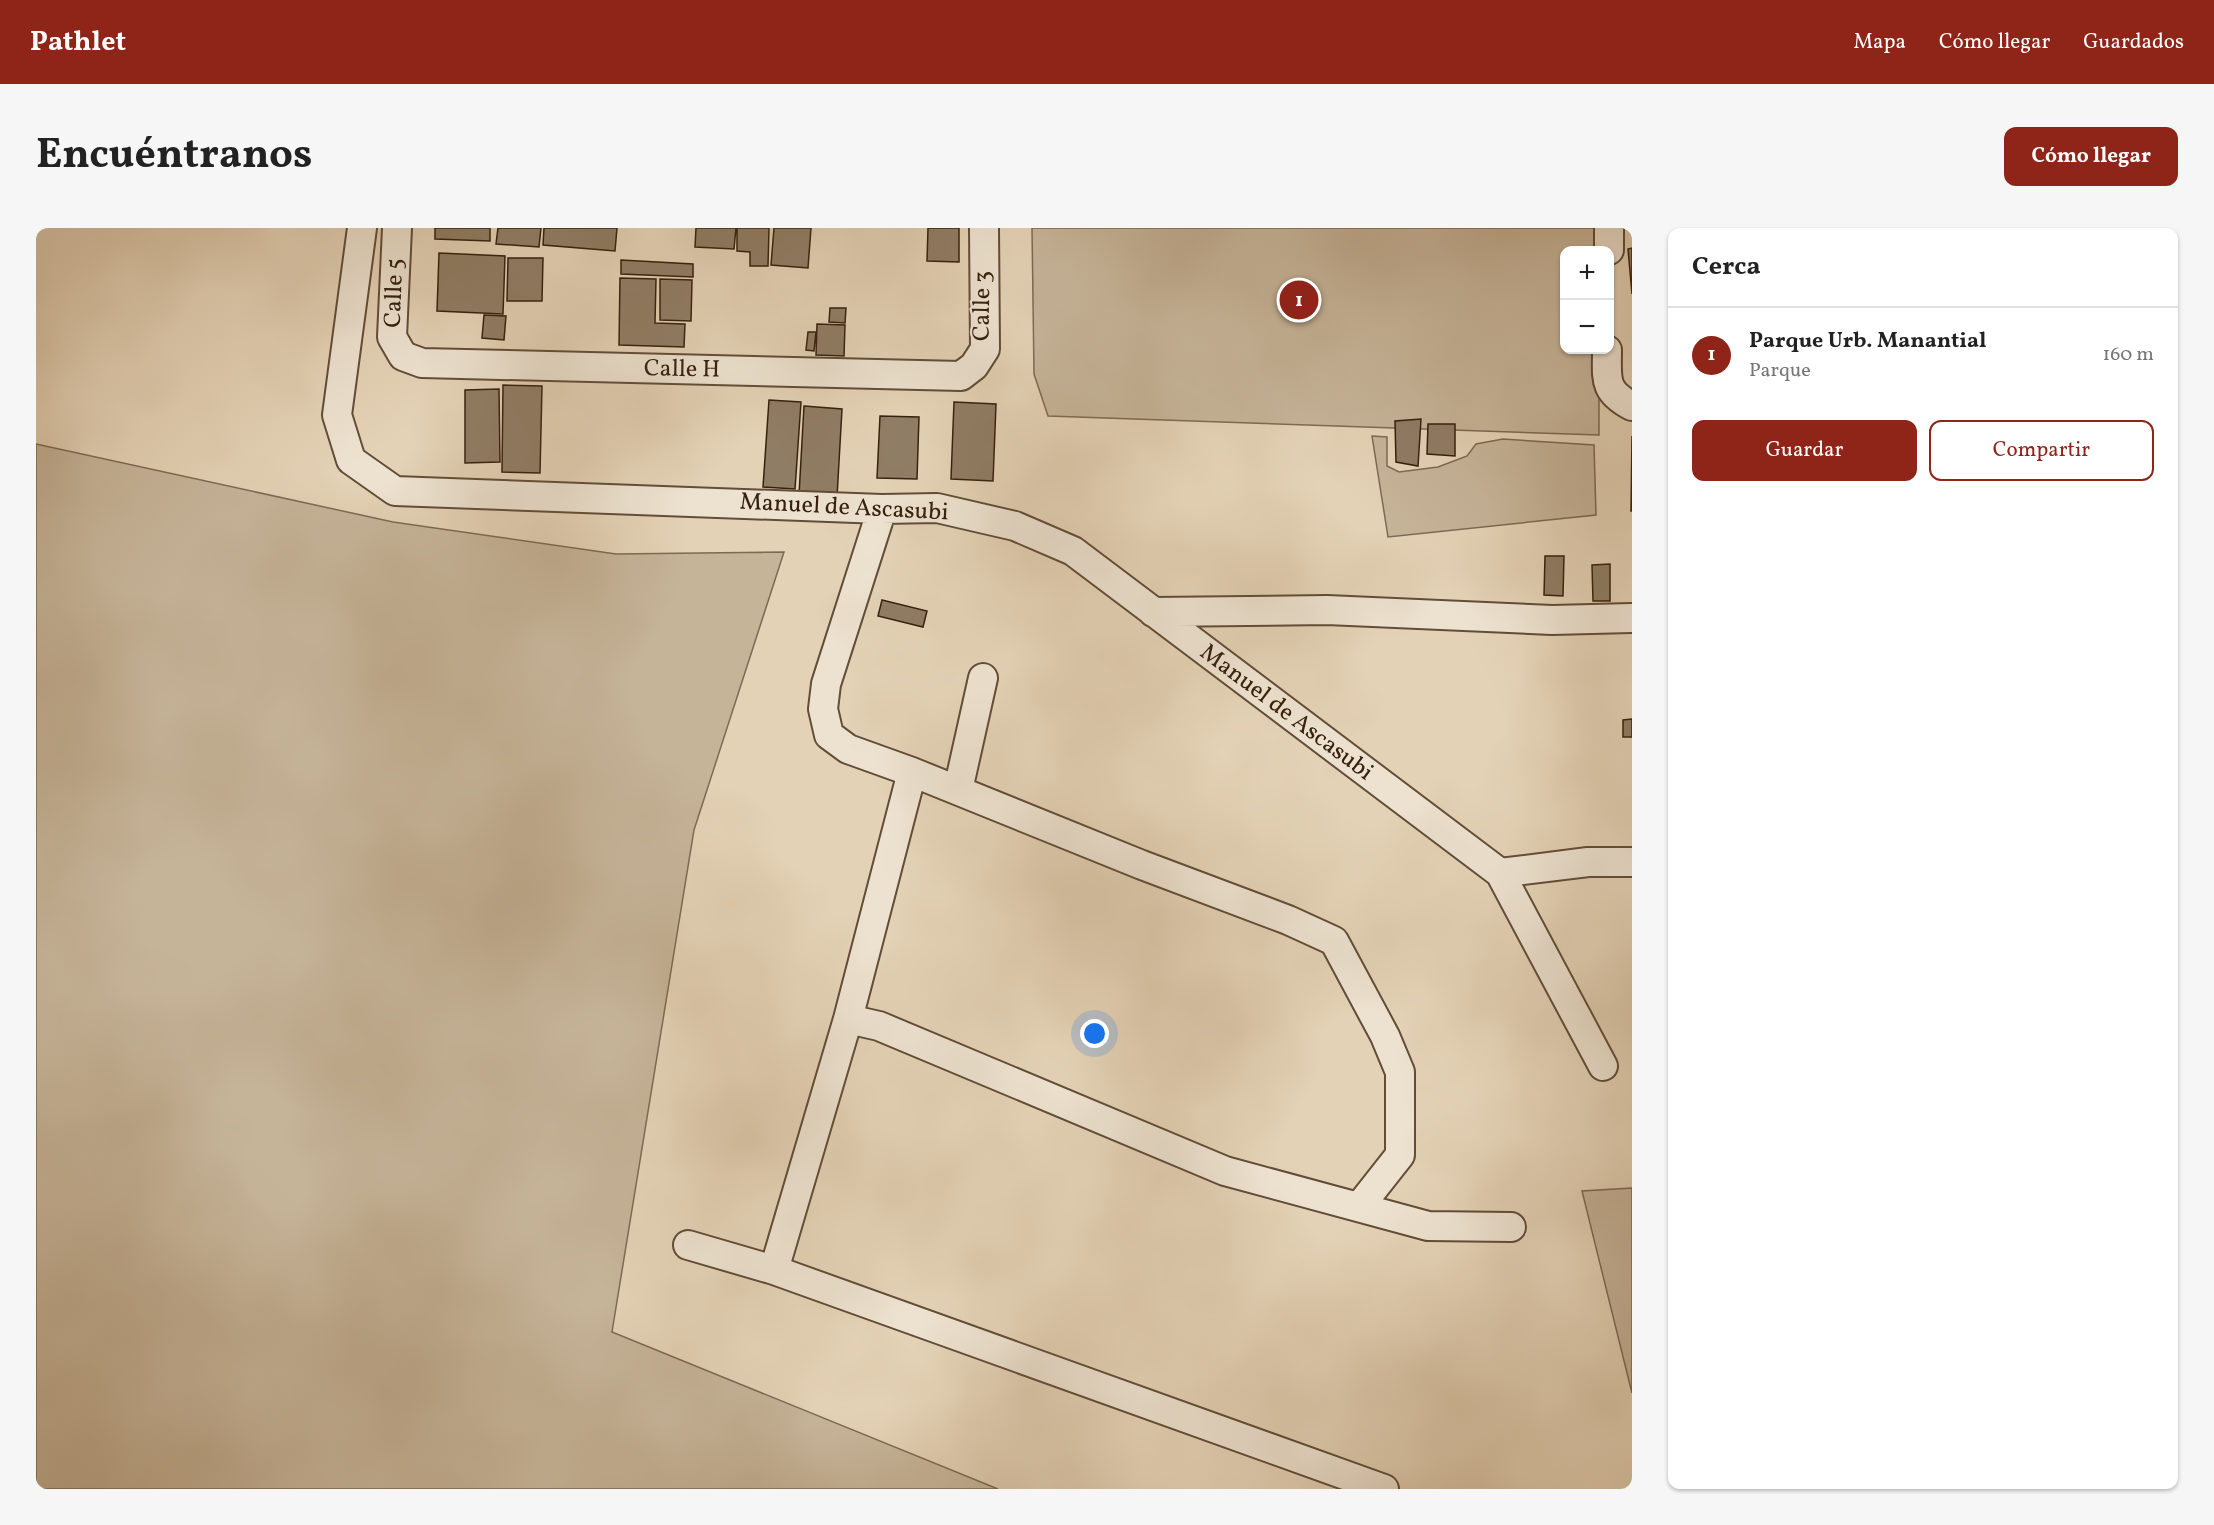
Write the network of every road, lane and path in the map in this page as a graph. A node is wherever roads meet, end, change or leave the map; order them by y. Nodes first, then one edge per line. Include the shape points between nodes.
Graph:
1 (362, 228) edge
2 (397, 228) edge
3 (984, 228) edge
4 (1610, 228) edge
5 (1609, 246) edge
6 (1607, 354) edge
7 (403, 356) joint
8 (962, 376) joint
9 (1632, 406) edge
10 (882, 509) junction
11 (1153, 612) junction
12 (1632, 618) edge
13 (983, 678) dead end
14 (912, 772) junction
15 (958, 790) junction
16 (1632, 862) edge
17 (1500, 873) junction
18 (848, 1018) junction
19 (1603, 1066) dead end
20 (1359, 1207) junction
21 (1511, 1227) dead end
22 (688, 1245) dead end
23 (774, 1270) junction
24 (1384, 1489) edge

1 - 10 street, Manuel de Ascasubi via 337,415 351,460 395,491
2 - 7 street, Calle 5 via 392,337
3 - 8 street, Calle 3 via 985,349
4 - 5 street
6 - 9 street via 1607,385 1618,399
7 - 8 street, Calle H via 422,363
10 - 11 street, Manuel de Ascasubi via 937,508 1015,526 1073,551
10 - 14 street via 826,684 823,709 829,735 848,749
11 - 12 street via 1327,610 1552,620
11 - 17 street, Manuel de Ascasubi
13 - 15 street
14 - 15 street
14 - 18 street
15 - 20 street via 1334,941 1400,1072 1400,1155
16 - 17 street via 1588,862
17 - 19 street, Manuel de Ascasubi
18 - 20 street via 879,1026 1226,1171
18 - 23 street
20 - 21 street via 1428,1226
22 - 23 street
23 - 24 street

